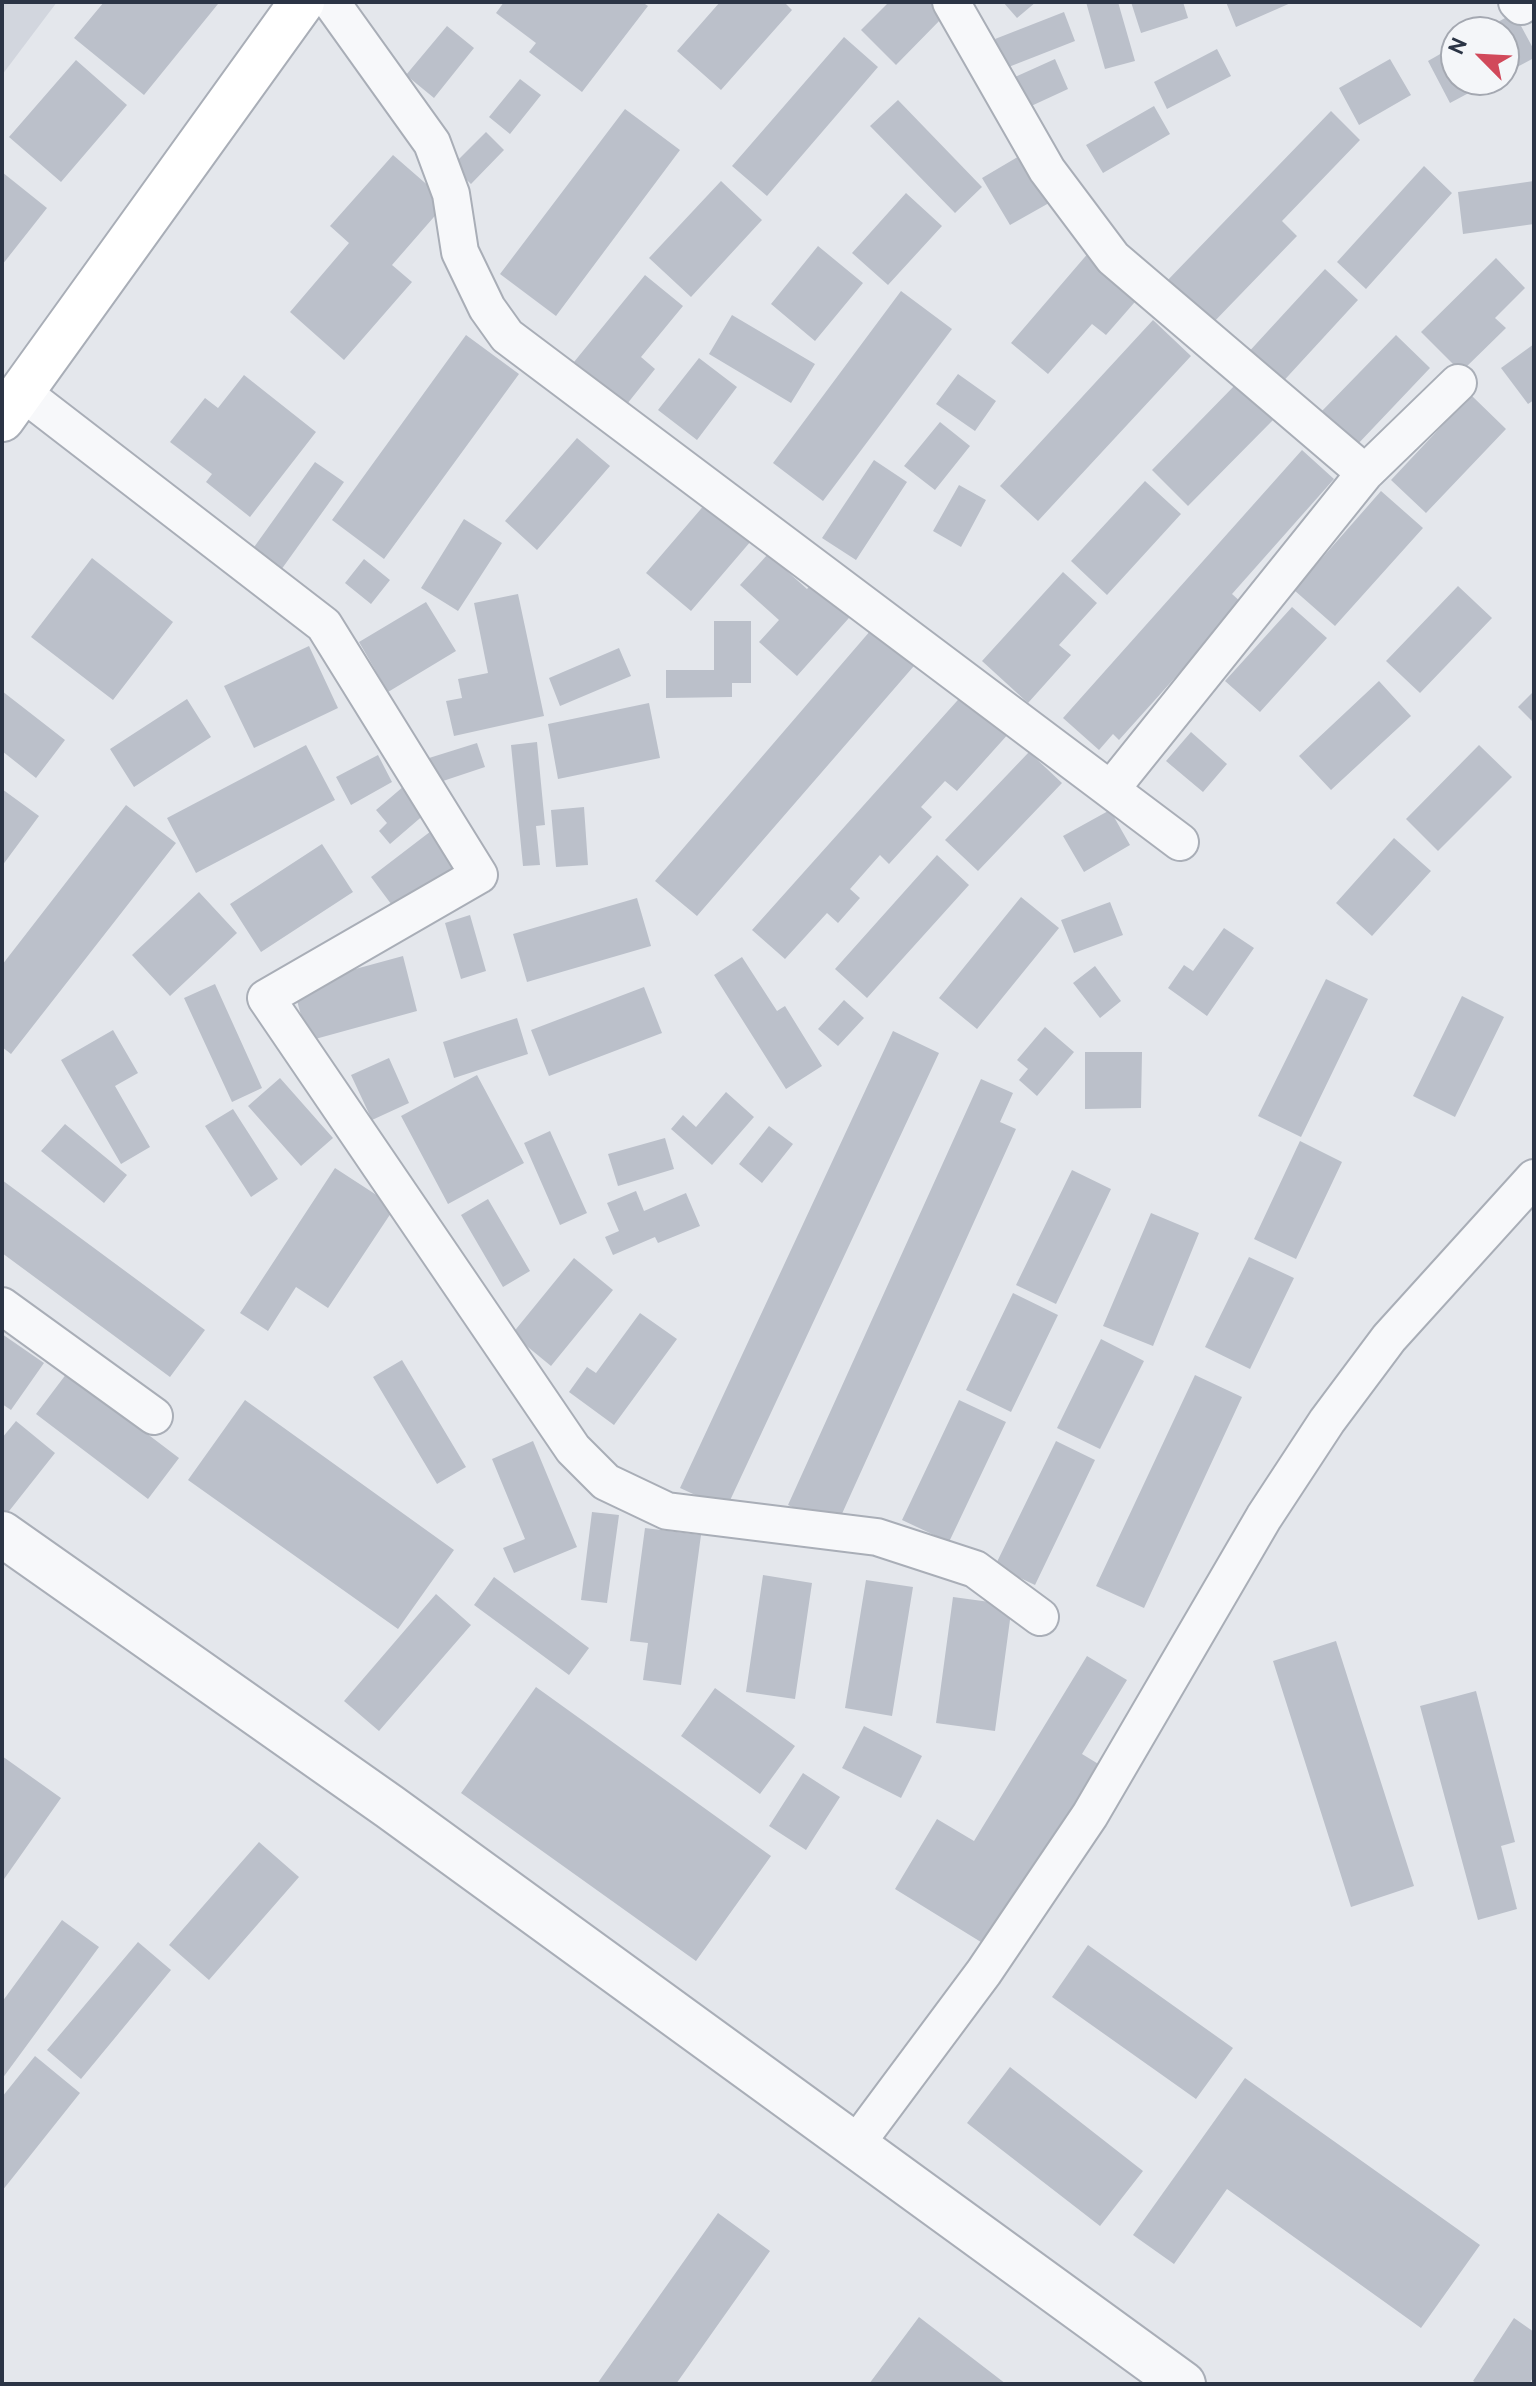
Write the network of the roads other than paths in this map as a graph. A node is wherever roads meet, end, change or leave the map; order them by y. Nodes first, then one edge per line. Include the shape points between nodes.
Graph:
1 (302, 2) edge
2 (331, 2) edge
3 (951, 2) edge
4 (1458, 383) dead end
5 (12, 405) edge
6 (1365, 473) junction
7 (1111, 789) junction
8 (1180, 842) dead end
9 (1534, 1178) edge
10 (2, 1306) edge
11 (154, 1416) dead end
12 (2, 1534) edge
13 (1040, 1617) dead end
14 (853, 2148) junction
15 (1183, 2384) edge

1 - 5 main road
2 - 7 street via 432,143 451,194 460,252 507,336
3 - 6 street via 1047,170 1113,258
4 - 6 street
5 - 13 street via 324,625 479,875 266,998 573,1449 606,1482 667,1511 877,1537 975,1569
6 - 7 street
7 - 8 street
9 - 14 street via 1389,1338 1327,1421 1264,1517 1090,1815 984,1972
10 - 11 street
12 - 14 street via 390,1807
14 - 15 street

